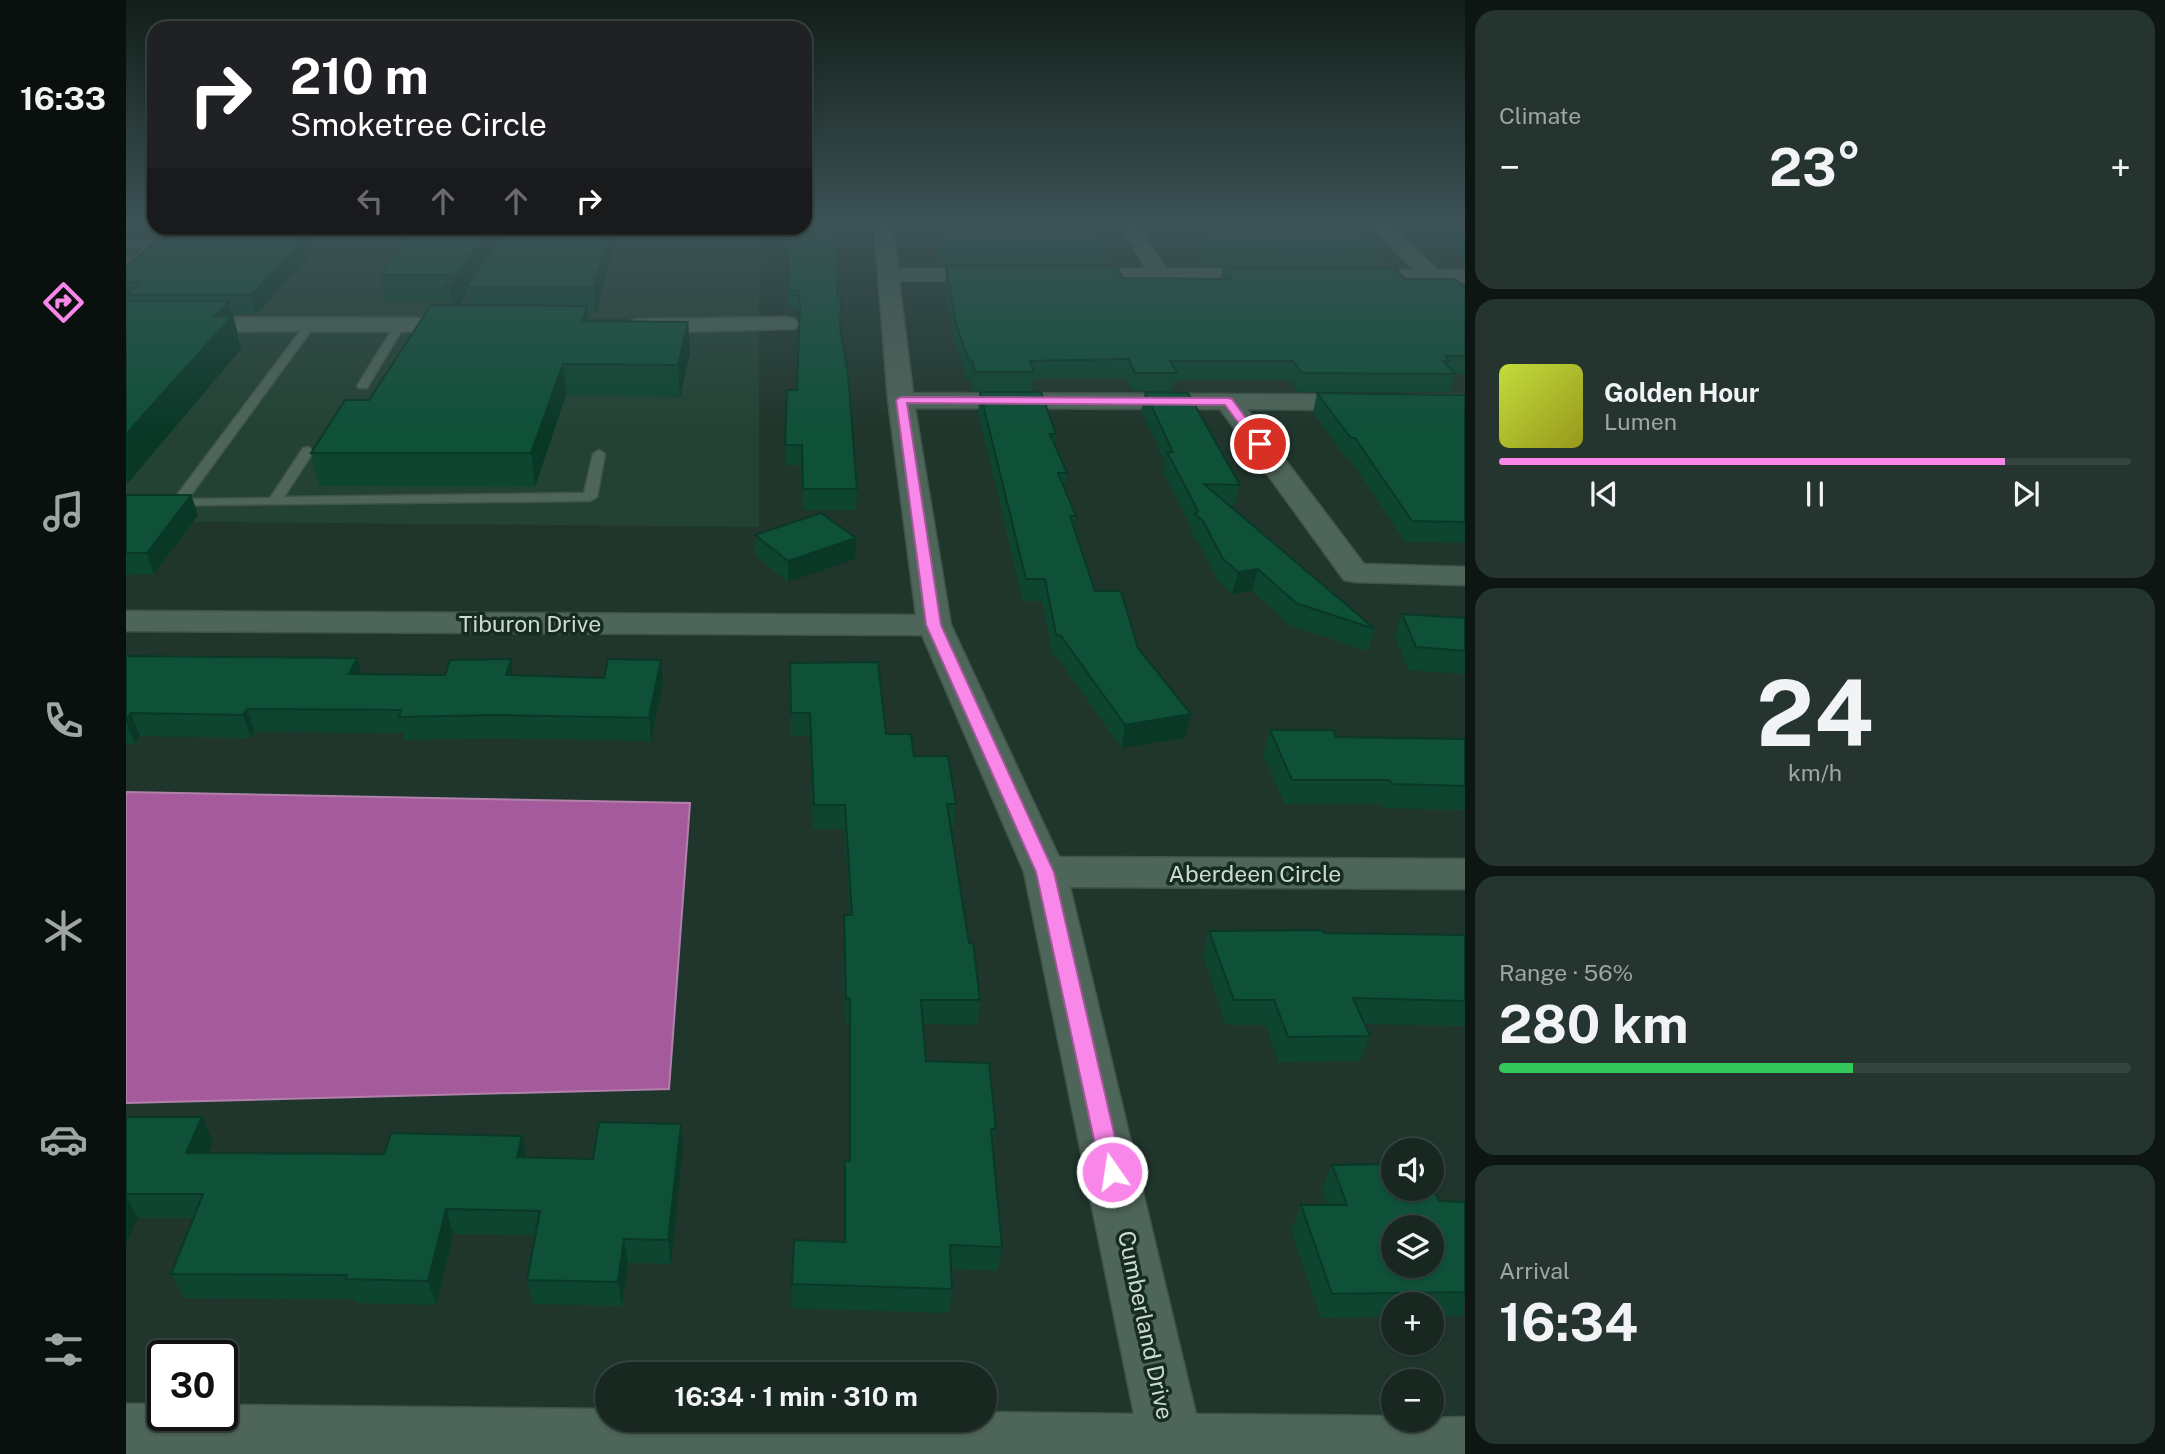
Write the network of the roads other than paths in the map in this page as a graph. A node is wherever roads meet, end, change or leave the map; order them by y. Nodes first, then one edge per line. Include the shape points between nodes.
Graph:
1 (891, 292) edge
2 (126, 324) edge
3 (311, 324) junction
4 (787, 324) dead end
5 (400, 325) junction
6 (496, 326) edge
7 (620, 326) edge
8 (363, 386) dead end
9 (901, 400) junction
10 (1228, 402) junction
11 (1465, 402) edge
12 (308, 451) dead end
13 (599, 454) dead end
14 (126, 502) edge
15 (274, 502) junction
16 (178, 503) junction
17 (1465, 576) edge
18 (126, 621) edge
19 (934, 625) junction
20 (1045, 872) junction
21 (1465, 874) edge
22 (126, 1435) edge
23 (1465, 1448) edge
24 (1173, 1450) edge

1 - 9 street, Cumberland Drive
2 - 3 street
3 - 5 street
3 - 16 lane
4 - 7 street
5 - 6 street via 458,320
5 - 8 lane
9 - 10 street
9 - 19 street, Cumberland Drive
10 - 11 street
10 - 17 street via 1355,573
12 - 15 lane
13 - 15 lane via 590,497
14 - 16 lane
15 - 16 lane
18 - 19 street, Tiburon Drive
19 - 20 street, Cumberland Drive
20 - 21 street, Aberdeen Circle
20 - 24 street, Cumberland Drive
22 - 24 street
23 - 24 street

